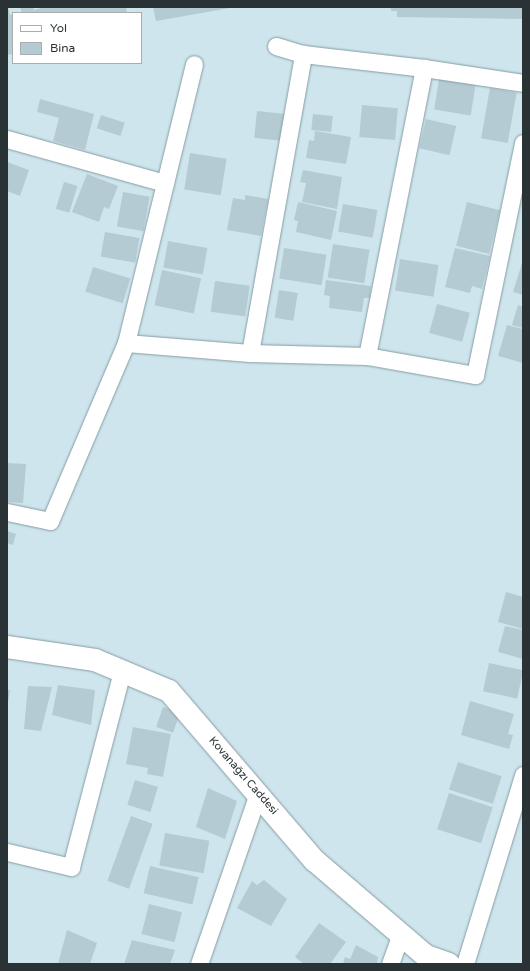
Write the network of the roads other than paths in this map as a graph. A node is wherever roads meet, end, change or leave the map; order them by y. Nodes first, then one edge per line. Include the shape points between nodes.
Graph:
1 (276, 46) dead end
2 (304, 54) junction
3 (194, 64) dead end
4 (424, 68) junction
5 (523, 83) edge
6 (7, 139) edge
7 (523, 143) edge
8 (165, 183) junction
9 (126, 343) junction
10 (250, 353) junction
11 (367, 356) junction
12 (7, 512) edge
13 (7, 647) edge
14 (122, 671) junction
15 (523, 775) edge
16 (258, 794) junction
17 (7, 852) edge
18 (401, 934) junction
19 (199, 964) edge
20 (390, 964) edge
21 (449, 964) edge
22 (465, 964) edge

1 - 2 street
2 - 4 street
2 - 10 street
3 - 8 street
4 - 5 street
4 - 11 street
6 - 8 street
7 - 11 street via 475,374
8 - 9 street
9 - 10 street
9 - 12 street via 50,521
10 - 11 street
13 - 14 street, Kovanağzı Caddesi via 95,660
14 - 16 street, Kovanağzı Caddesi via 169,691
14 - 17 street via 71,866
15 - 22 street
16 - 18 street, Kovanağzı Caddesi via 314,860
16 - 19 street
18 - 20 street
18 - 21 street, Kovanağzı Caddesi via 426,956

